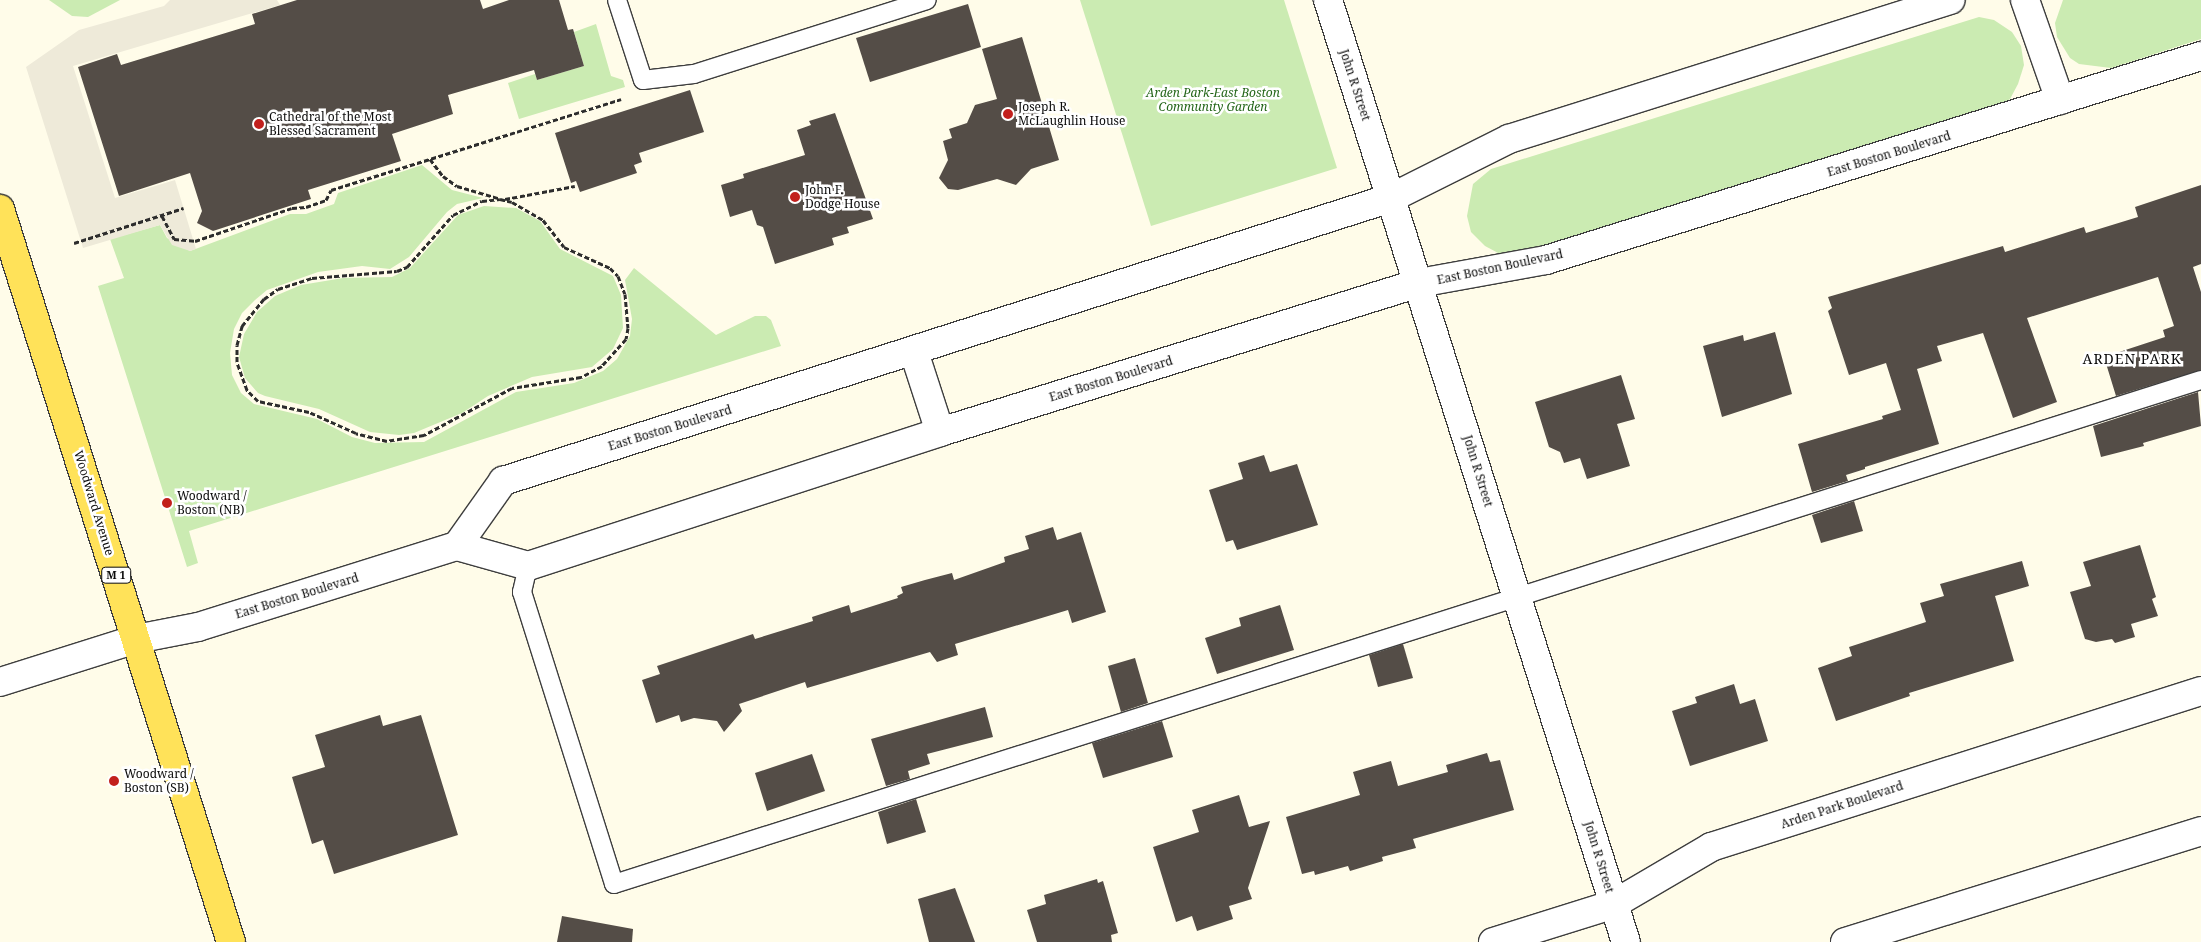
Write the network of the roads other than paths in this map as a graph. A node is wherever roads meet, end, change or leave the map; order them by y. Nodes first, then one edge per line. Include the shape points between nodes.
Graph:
1 (617, 0) edge
2 (927, 0) edge
3 (1328, 0) edge
4 (1951, 0) edge
5 (2025, 0) edge
6 (2201, 56) edge
7 (2060, 100) junction
8 (1391, 198) junction
9 (0, 208) edge
10 (1419, 283) junction
11 (914, 352) junction
12 (2201, 380) edge
13 (940, 432) junction
14 (457, 546) junction
15 (528, 566) junction
16 (1517, 597) junction
17 (136, 639) junction
18 (0, 682) edge
19 (2201, 691) edge
20 (2201, 831) edge
21 (1614, 904) junction
22 (231, 942) edge
23 (1493, 942) edge
24 (1626, 942) edge
25 (1845, 942) edge

1 - 2 lane via 643,80 694,74
3 - 8 street, John R Street
4 - 8 street, East Boston Boulevard via 1509,139
5 - 7 street
6 - 7 street, East Boston Boulevard
7 - 10 street, East Boston Boulevard via 1546,260
8 - 10 street, John R Street
8 - 11 street, East Boston Boulevard
9 - 17 main road, Woodward Avenue / M 1
10 - 13 street, East Boston Boulevard
10 - 16 street, John R Street
11 - 13 street
11 - 14 street, East Boston Boulevard via 503,481
12 - 16 lane
13 - 15 street, East Boston Boulevard
14 - 15 street
14 - 17 street, East Boston Boulevard via 198,627
15 - 16 lane via 522,592 614,884
16 - 21 street, John R Street
17 - 18 street, East Boston Boulevard
17 - 22 main road, Woodward Avenue / M 1
19 - 21 street, Arden Park Boulevard via 1711,847
20 - 25 street
21 - 23 street, Arden Park Boulevard
21 - 24 street, John R Street

